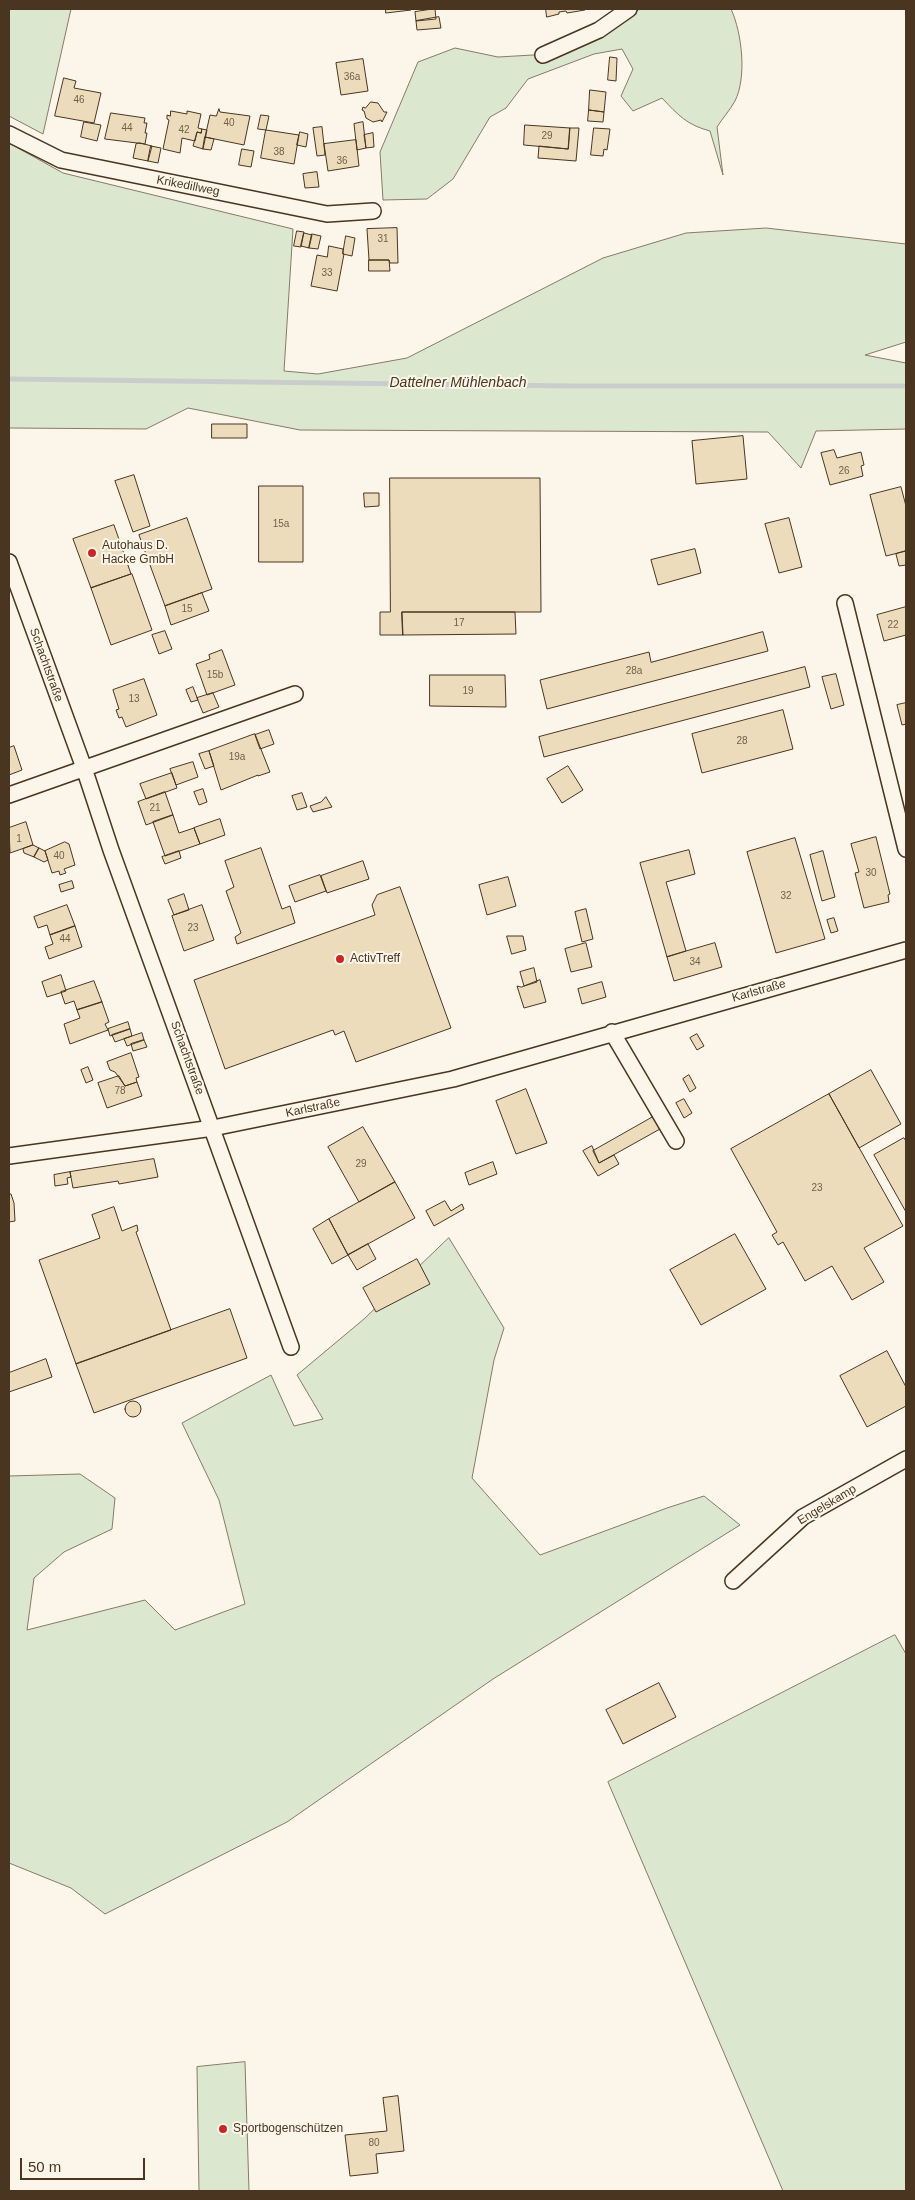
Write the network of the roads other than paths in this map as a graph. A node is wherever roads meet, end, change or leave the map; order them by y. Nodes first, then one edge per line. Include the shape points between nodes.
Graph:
1 (629, 9) edge
2 (543, 55) dead end
3 (9, 134) edge
4 (373, 211) dead end
5 (9, 562) edge
6 (845, 603) dead end
7 (295, 694) dead end
8 (84, 768) junction
9 (9, 795) edge
10 (906, 849) edge
11 (906, 950) edge
12 (612, 1032) junction
13 (213, 1128) junction
14 (676, 1141) dead end
15 (9, 1156) edge
16 (291, 1347) dead end
17 (906, 1459) edge
18 (733, 1581) dead end

1 - 2 street via 599,30
3 - 4 street, Krikedillweg via 61,160 327,214
5 - 8 street, Schachtstraße
6 - 10 street
7 - 8 street
8 - 9 street
8 - 13 street, Schachtstraße
11 - 12 street, Karlstraße
12 - 13 street, Karlstraße via 453,1078
12 - 14 street
13 - 15 street, Karlstraße
13 - 16 street, Schachtstraße
17 - 18 street, Engelskamp via 803,1517

